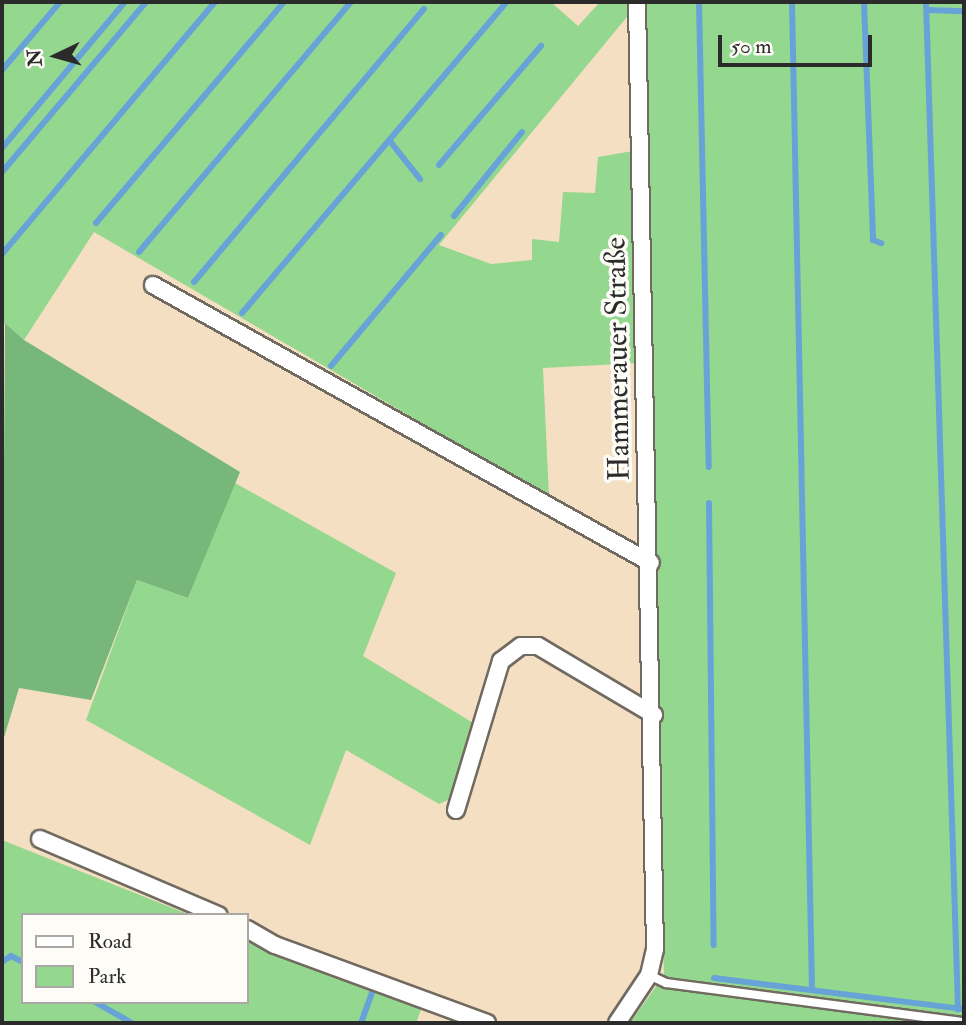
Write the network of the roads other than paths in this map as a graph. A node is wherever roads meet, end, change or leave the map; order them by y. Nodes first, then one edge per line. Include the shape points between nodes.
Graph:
1 (637, 2) edge
2 (153, 285) dead end
3 (651, 563) junction
4 (654, 715) junction
5 (456, 810) dead end
6 (40, 839) dead end
7 (213, 913) edge
8 (248, 930) edge
9 (649, 975) junction
10 (964, 1022) edge
11 (487, 1023) edge
12 (617, 1023) edge

1 - 3 street, Hammerauer Straße
2 - 3 street
3 - 4 street, Hammerauer Straße
4 - 5 street via 538,646 521,646 501,661
4 - 9 street, Hammerauer Straße via 655,949
6 - 7 street
8 - 11 street via 275,945
9 - 10 lane via 666,982
9 - 12 street, Hammerauer Straße

